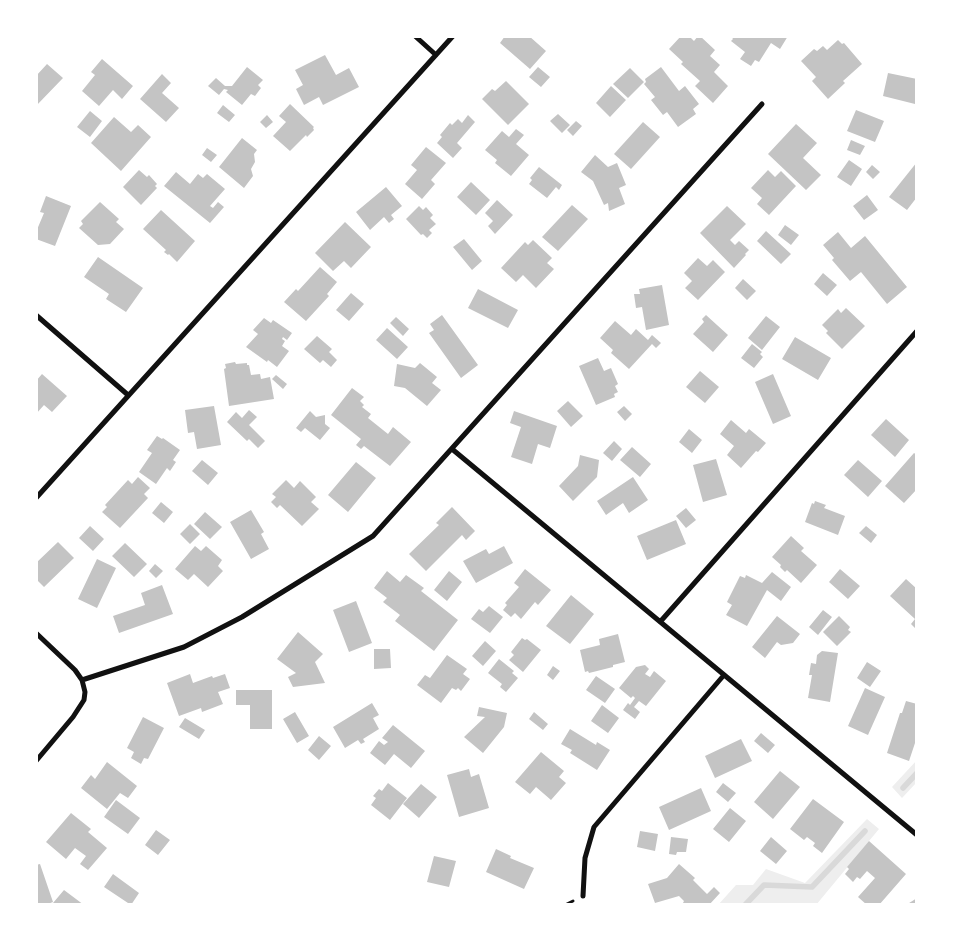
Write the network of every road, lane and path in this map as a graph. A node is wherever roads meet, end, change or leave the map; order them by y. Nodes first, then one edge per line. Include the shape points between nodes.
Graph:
1 (415, 36) edge
2 (453, 36) edge
3 (436, 55) junction
4 (762, 104) dead end
5 (36, 315) edge
6 (917, 331) edge
7 (128, 395) junction
8 (452, 449) junction
9 (36, 498) edge
10 (660, 622) junction
11 (36, 633) edge
12 (724, 676) junction
13 (82, 680) junction
14 (36, 762) edge
15 (917, 835) edge
16 (583, 896) dead end

1 - 3 street
2 - 3 street
3 - 7 street
4 - 8 street
5 - 7 street
6 - 10 street
7 - 9 street
8 - 10 street
8 - 13 street via 373,536 330,563 242,617 184,647
10 - 12 street
11 - 13 street
12 - 15 street
12 - 16 street via 594,827 585,858
13 - 14 street via 84,700

